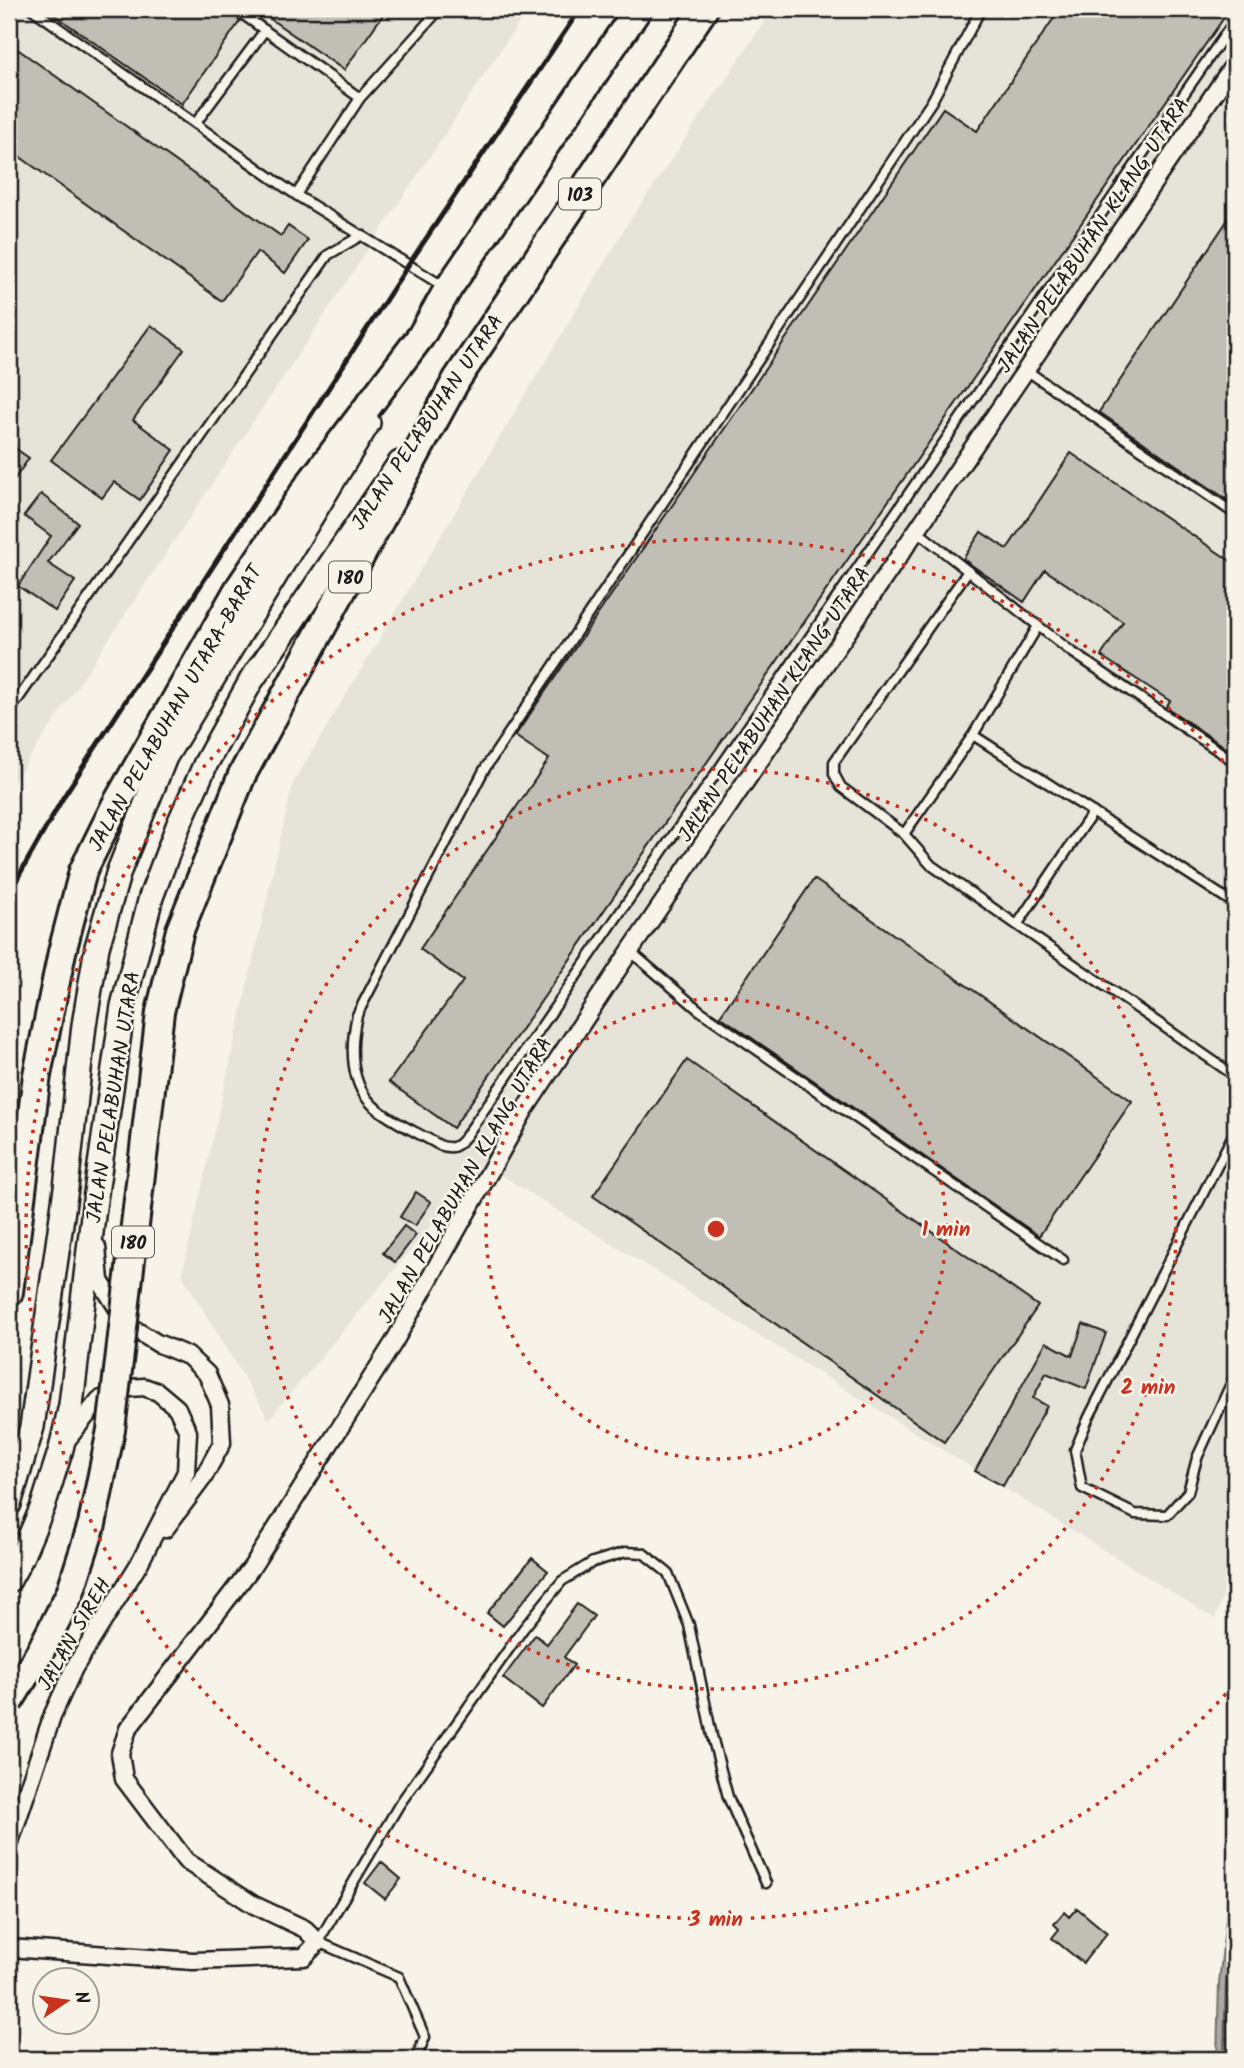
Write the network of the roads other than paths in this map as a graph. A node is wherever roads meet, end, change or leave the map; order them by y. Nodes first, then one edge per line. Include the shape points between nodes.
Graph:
1 (32, 9) edge
2 (235, 9) edge
3 (440, 9) edge
4 (638, 9) edge
5 (704, 9) edge
6 (981, 9) edge
7 (1235, 20) edge
8 (265, 30) junction
9 (1235, 63) edge
10 (360, 98) junction
11 (195, 124) junction
12 (296, 195) junction
13 (362, 236) junction
14 (448, 289) junction
15 (421, 336) junction
16 (1026, 370) junction
17 (457, 379) junction
18 (1235, 514) edge
19 (917, 531) junction
20 (968, 571) junction
21 (1038, 626) junction
22 (9, 712) edge
23 (973, 735) junction
24 (1235, 762) edge
25 (1093, 812) junction
26 (904, 834) junction
27 (1235, 904) edge
28 (1017, 925) junction
29 (631, 951) junction
30 (1235, 1076) edge
31 (1235, 1131) edge
32 (94, 1208) junction
33 (1063, 1260) dead end
34 (9, 1292) edge
35 (1235, 1375) edge
36 (61, 1449) junction
37 (9, 1504) edge
38 (139, 1564) junction
39 (9, 1580) edge
40 (9, 1702) edge
41 (9, 1845) edge
42 (766, 1883) dead end
43 (318, 1942) junction
44 (9, 1948) edge
45 (415, 2059) edge

1 - 11 lane
2 - 8 lane
3 - 10 lane
4 - 14 main road, JALAN PELABUHAN UTARA / 103
5 - 17 main road, JALAN PELABUHAN UTARA / 103
6 - 7 lane via 932,101 484,770 357,1016 352,1057 364,1096 376,1109 439,1145 457,1147 466,1136
8 - 10 lane
8 - 11 lane
9 - 16 street, JALAN PELABUHAN KLANG UTARA
10 - 12 lane
11 - 12 lane
12 - 13 lane
13 - 14 lane
13 - 22 lane via 328,255
14 - 15 main road, JALAN PELABUHAN UTARA / 103
15 - 34 main road, JALAN PELABUHAN UTARA-BARAT via 310,483 246,578 115,806 83,871 37,1075
15 - 37 main road, JALAN PELABUHAN UTARA / 103 via 165,757 119,871 97,947 84,1025 32,1426
16 - 18 lane
16 - 19 street, JALAN PELABUHAN KLANG UTARA
17 - 32 main road, JALAN PELABUHAN UTARA / 103 via 251,681 189,801 151,897 123,1006
17 - 40 main road, 180, bridge via 242,775 180,930 160,1012 111,1430 92,1524 69,1593
19 - 20 lane
19 - 29 street, JALAN PELABUHAN KLANG UTARA
20 - 21 lane
20 - 26 lane via 834,762 841,787
21 - 23 lane
21 - 24 lane
23 - 25 lane
23 - 26 lane
25 - 27 lane
25 - 28 lane
26 - 28 lane via 932,864
28 - 30 lane
29 - 33 lane via 699,1010
29 - 43 street, JALAN PELABUHAN KLANG UTARA via 525,1110 394,1342 252,1567 128,1729 120,1752 124,1779 187,1861 254,1905 305,1929
31 - 35 lane via 1089,1417 1075,1450 1082,1488 1135,1514 1167,1515 1188,1492 1197,1458
32 - 36 main road, JALAN PELABUHAN UTARA / 103 via 71,1405
32 - 38 street via 100,1281 114,1304 129,1326 198,1364 220,1405 222,1443 203,1478
36 - 38 street via 99,1399 130,1388 158,1392 177,1408 188,1432 186,1472
36 - 39 main road, JALAN PELABUHAN UTARA / 103 via 43,1506
38 - 41 street, JALAN SIREH via 74,1668
42 - 43 lane via 728,1797 689,1625 668,1573 643,1553 626,1552 593,1562 562,1581 523,1629 399,1805
43 - 44 street via 304,1957 193,1961
43 - 45 lane via 399,1977 425,2037

